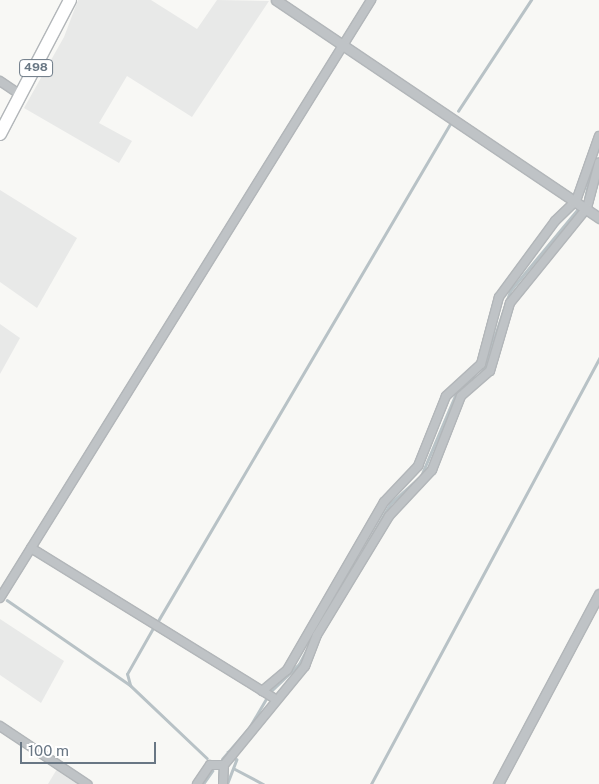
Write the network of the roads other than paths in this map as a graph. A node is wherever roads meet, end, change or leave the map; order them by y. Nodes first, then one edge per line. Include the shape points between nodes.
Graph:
1 (70, 0) edge
2 (276, 0) edge
3 (371, 0) edge
4 (342, 44) junction
5 (0, 81) edge
6 (22, 96) junction
7 (0, 134) edge
8 (599, 136) edge
9 (599, 163) edge
10 (576, 201) junction
11 (586, 208) junction
12 (599, 218) edge
13 (31, 548) junction
14 (599, 594) edge
15 (0, 598) edge
16 (262, 691) junction
17 (274, 698) junction
18 (0, 726) edge
19 (224, 765) junction
20 (87, 784) edge
21 (197, 784) edge
22 (223, 784) edge
23 (498, 784) edge

1 - 6 highway, 498
2 - 4 street
3 - 4 street
4 - 10 street
4 - 13 street
5 - 6 street
6 - 7 highway, 498
8 - 10 street
9 - 11 street
10 - 11 street
10 - 16 street via 505,286 481,364 446,396 418,466 384,502 287,670
11 - 12 street
11 - 17 street via 514,297 490,371 461,396 432,470 389,516 317,635 305,666
13 - 15 street
13 - 16 street
14 - 23 street
16 - 17 street
17 - 19 street
18 - 20 street
19 - 21 street via 210,766
19 - 22 street

